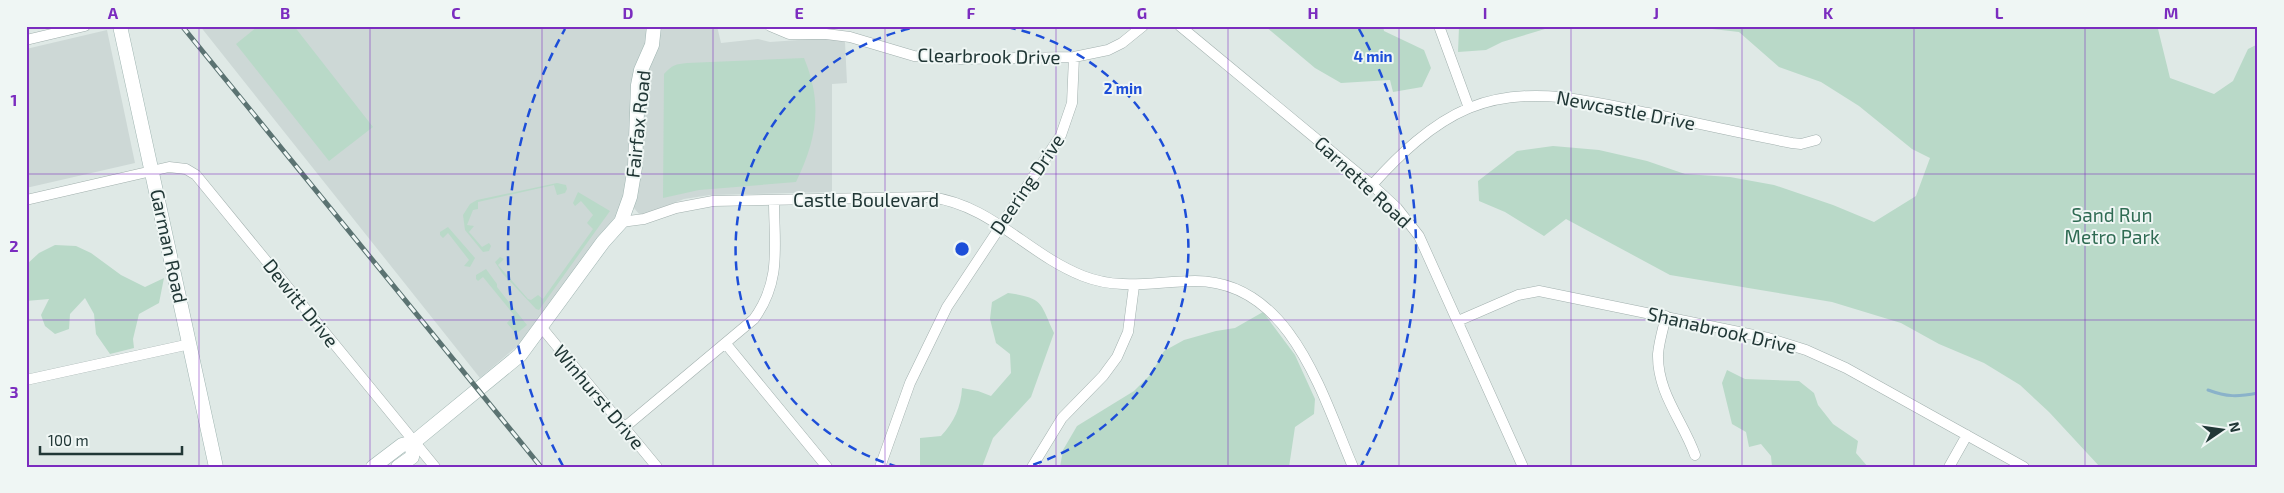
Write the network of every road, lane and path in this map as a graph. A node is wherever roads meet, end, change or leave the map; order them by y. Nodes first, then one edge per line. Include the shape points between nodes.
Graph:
1 (86, 26) edge
2 (120, 26) edge
3 (654, 26) edge
4 (770, 26) edge
5 (1144, 26) edge
6 (1180, 26) edge
7 (1439, 26) edge
8 (26, 40) edge
9 (1074, 57) junction
10 (1469, 108) junction
11 (1816, 140) dead end
12 (152, 171) junction
13 (1372, 185) junction
14 (26, 200) edge
15 (774, 200) junction
16 (621, 222) junction
17 (1000, 225) junction
18 (1134, 286) junction
19 (1666, 316) junction
20 (1458, 321) junction
21 (542, 328) junction
22 (190, 344) junction
23 (726, 344) junction
24 (26, 380) edge
25 (625, 428) junction
26 (1966, 435) junction
27 (414, 442) junction
28 (1695, 455) dead end
29 (216, 467) edge
30 (373, 467) edge
31 (398, 467) edge
32 (435, 467) edge
33 (657, 467) edge
34 (826, 467) edge
35 (880, 467) edge
36 (1032, 467) edge
37 (1353, 467) edge
38 (1523, 467) edge
39 (1949, 467) edge
40 (2024, 467) edge

1 - 8 street
2 - 12 street, Garman Road
3 - 16 street, Fairfax Road via 652,44 638,85 634,176
4 - 9 street, Clearbrook Drive via 789,34 850,36 930,59
5 - 9 street, Clearbrook Drive via 1122,44
6 - 13 street, Garnette Road
7 - 10 street
9 - 17 street, Deering Drive via 1072,103 1061,135
10 - 11 street, Newcastle Drive via 1549,95 1597,101 1792,143
10 - 13 street, Newcastle Drive via 1428,132
12 - 14 street, Dewitt Drive
12 - 22 street, Garman Road
12 - 27 street, Dewitt Drive via 169,167 186,169 196,175
13 - 20 street, Garnette Road via 1397,208 1419,236
15 - 16 street, Castle Boulevard via 698,203
15 - 17 street, Castle Boulevard via 930,197 970,207
15 - 23 street via 771,290 754,320
16 - 21 street
17 - 18 street, Castle Boulevard via 1066,269 1104,282
17 - 35 street, Deering Drive via 947,307 910,383
18 - 36 street via 1128,332 1117,357 1062,418
18 - 37 street, Castle Boulevard via 1181,281 1211,282 1242,291 1272,313 1295,340 1308,364
19 - 20 street, Shanabrook Drive via 1538,291 1518,295
19 - 26 street, Shanabrook Drive via 1768,338 1806,350 1846,368
19 - 28 street via 1659,348 1660,376
20 - 38 street, Garnette Road
21 - 25 street, Winhurst Drive
21 - 27 street via 520,355
22 - 24 street
22 - 29 street, Garman Road
23 - 25 street
23 - 34 street
25 - 33 street, Winhurst Drive
26 - 39 street
26 - 40 street, Shanabrook Drive
27 - 30 street via 402,445
27 - 31 street via 412,457
27 - 32 street, Dewitt Drive

